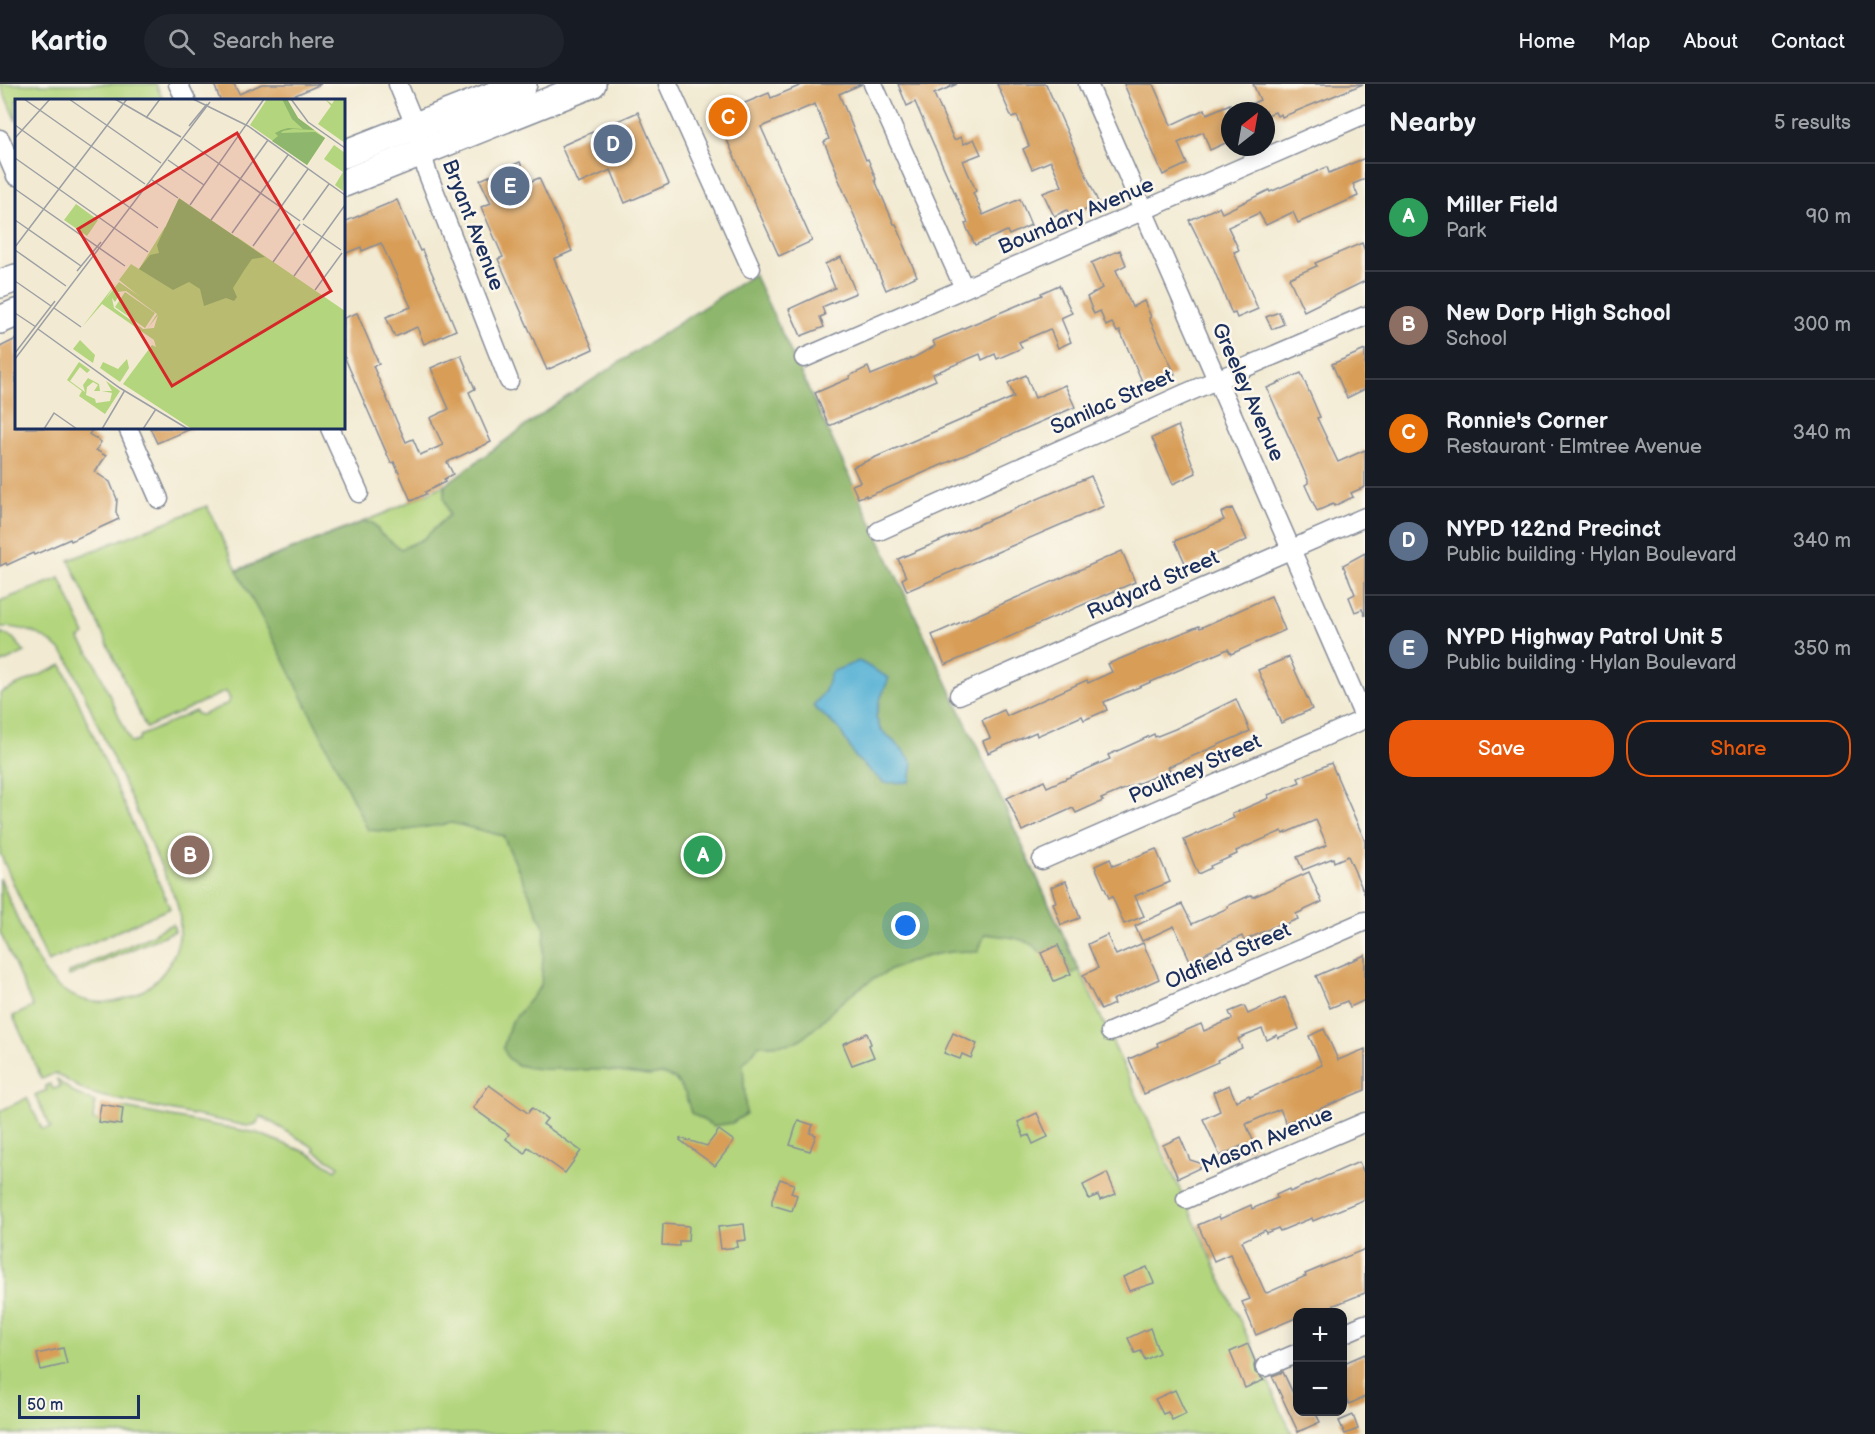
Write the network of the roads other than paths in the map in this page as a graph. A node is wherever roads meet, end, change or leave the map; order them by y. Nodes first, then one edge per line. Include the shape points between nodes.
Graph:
1 (178, 84) edge
2 (398, 84) edge
3 (592, 84) edge
4 (669, 84) edge
5 (873, 84) edge
6 (1088, 84) edge
7 (524, 93) edge
8 (186, 99) edge
9 (1365, 114) edge
10 (416, 126) junction
11 (0, 139) edge
12 (421, 152) junction
13 (345, 154) edge
14 (15, 174) edge
15 (345, 183) edge
16 (1144, 211) junction
17 (751, 268) dead end
18 (15, 278) edge
19 (0, 284) edge
20 (964, 288) junction
21 (15, 313) edge
22 (1365, 316) edge
23 (0, 320) edge
24 (804, 358) dead end
25 (1218, 380) junction
26 (509, 381) dead end
27 (128, 429) edge
28 (330, 429) edge
29 (359, 493) dead end
30 (159, 499) dead end
31 (1365, 517) edge
32 (879, 531) dead end
33 (1291, 549) junction
34 (959, 695) dead end
35 (1365, 719) edge
36 (1042, 860) dead end
37 (1365, 921) edge
38 (1110, 1032) dead end
39 (1365, 1122) edge
40 (1186, 1199) dead end
41 (1365, 1324) edge
42 (1347, 1332) edge
43 (1293, 1355) edge
44 (1265, 1367) dead end

1 - 8 street
2 - 10 street, Bryant Avenue
3 - 7 main road
4 - 17 street
5 - 20 street
6 - 16 street, Greeley Avenue
7 - 10 main road
7 - 12 main road
9 - 16 street, Boundary Avenue
10 - 12 street, Bryant Avenue
10 - 13 main road
11 - 14 street
12 - 15 main road
12 - 26 street, Bryant Avenue
16 - 20 street, Boundary Avenue
16 - 25 street, Greeley Avenue
18 - 19 main road
20 - 24 street, Boundary Avenue
21 - 23 main road
22 - 25 street, Sanilac Street
25 - 32 street, Sanilac Street
25 - 33 street, Greeley Avenue
27 - 30 street
28 - 29 street
31 - 33 street, Rudyard Street
33 - 34 street, Rudyard Street
33 - 35 street, Greeley Avenue
35 - 36 street, Poultney Street
37 - 38 street, Oldfield Street
39 - 40 street, Mason Avenue
41 - 42 street
43 - 44 street

